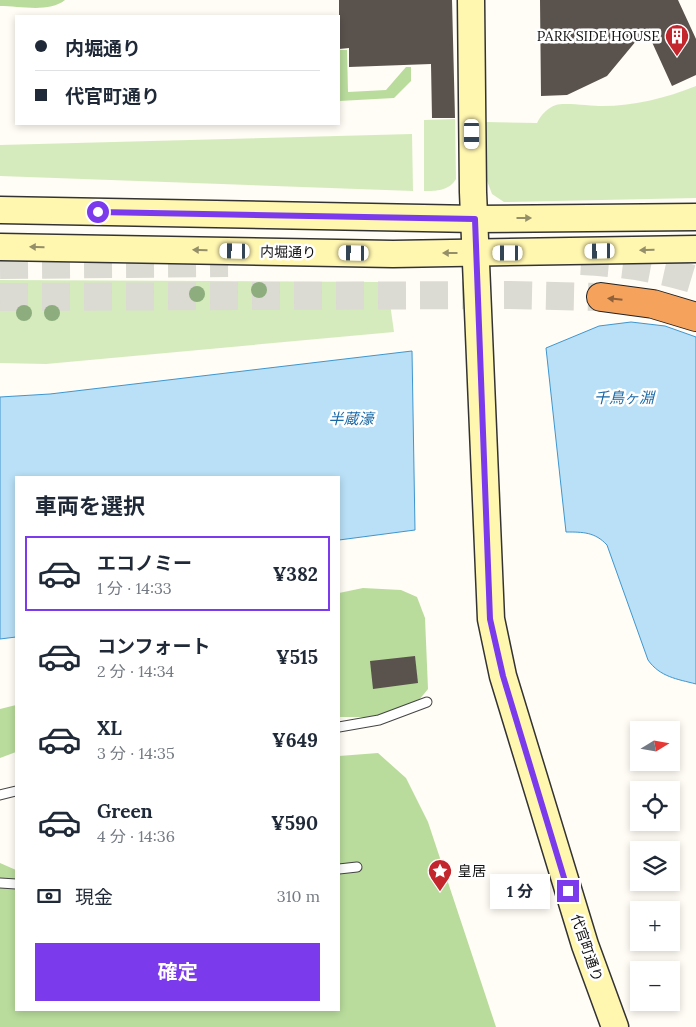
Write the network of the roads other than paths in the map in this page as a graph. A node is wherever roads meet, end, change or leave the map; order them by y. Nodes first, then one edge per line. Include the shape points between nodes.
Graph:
1 (471, 0) edge
2 (0, 210) edge
3 (696, 217) edge
4 (475, 219) junction
5 (0, 247) edge
6 (696, 249) edge
7 (477, 253) junction
8 (601, 297) tunnel mouth
9 (696, 317) edge
10 (427, 702) dead end
11 (340, 726) edge
12 (15, 791) edge
13 (0, 795) edge
14 (357, 867) dead end
15 (340, 869) edge
16 (0, 883) edge
17 (15, 884) edge
18 (615, 1027) edge

1 - 4 main road, 代官町通り
2 - 4 main road
4 -> 3 main road
4 - 7 main road, 代官町通り
7 -> 5 main road, 内堀通り
6 -> 7 main road, 内堀通り
7 - 18 main road, 代官町通り via 490,619 508,694 585,944
9 -> 8 highway via 653,304
10 - 11 lane via 378,720
12 - 13 lane
14 - 15 lane
16 - 17 lane

